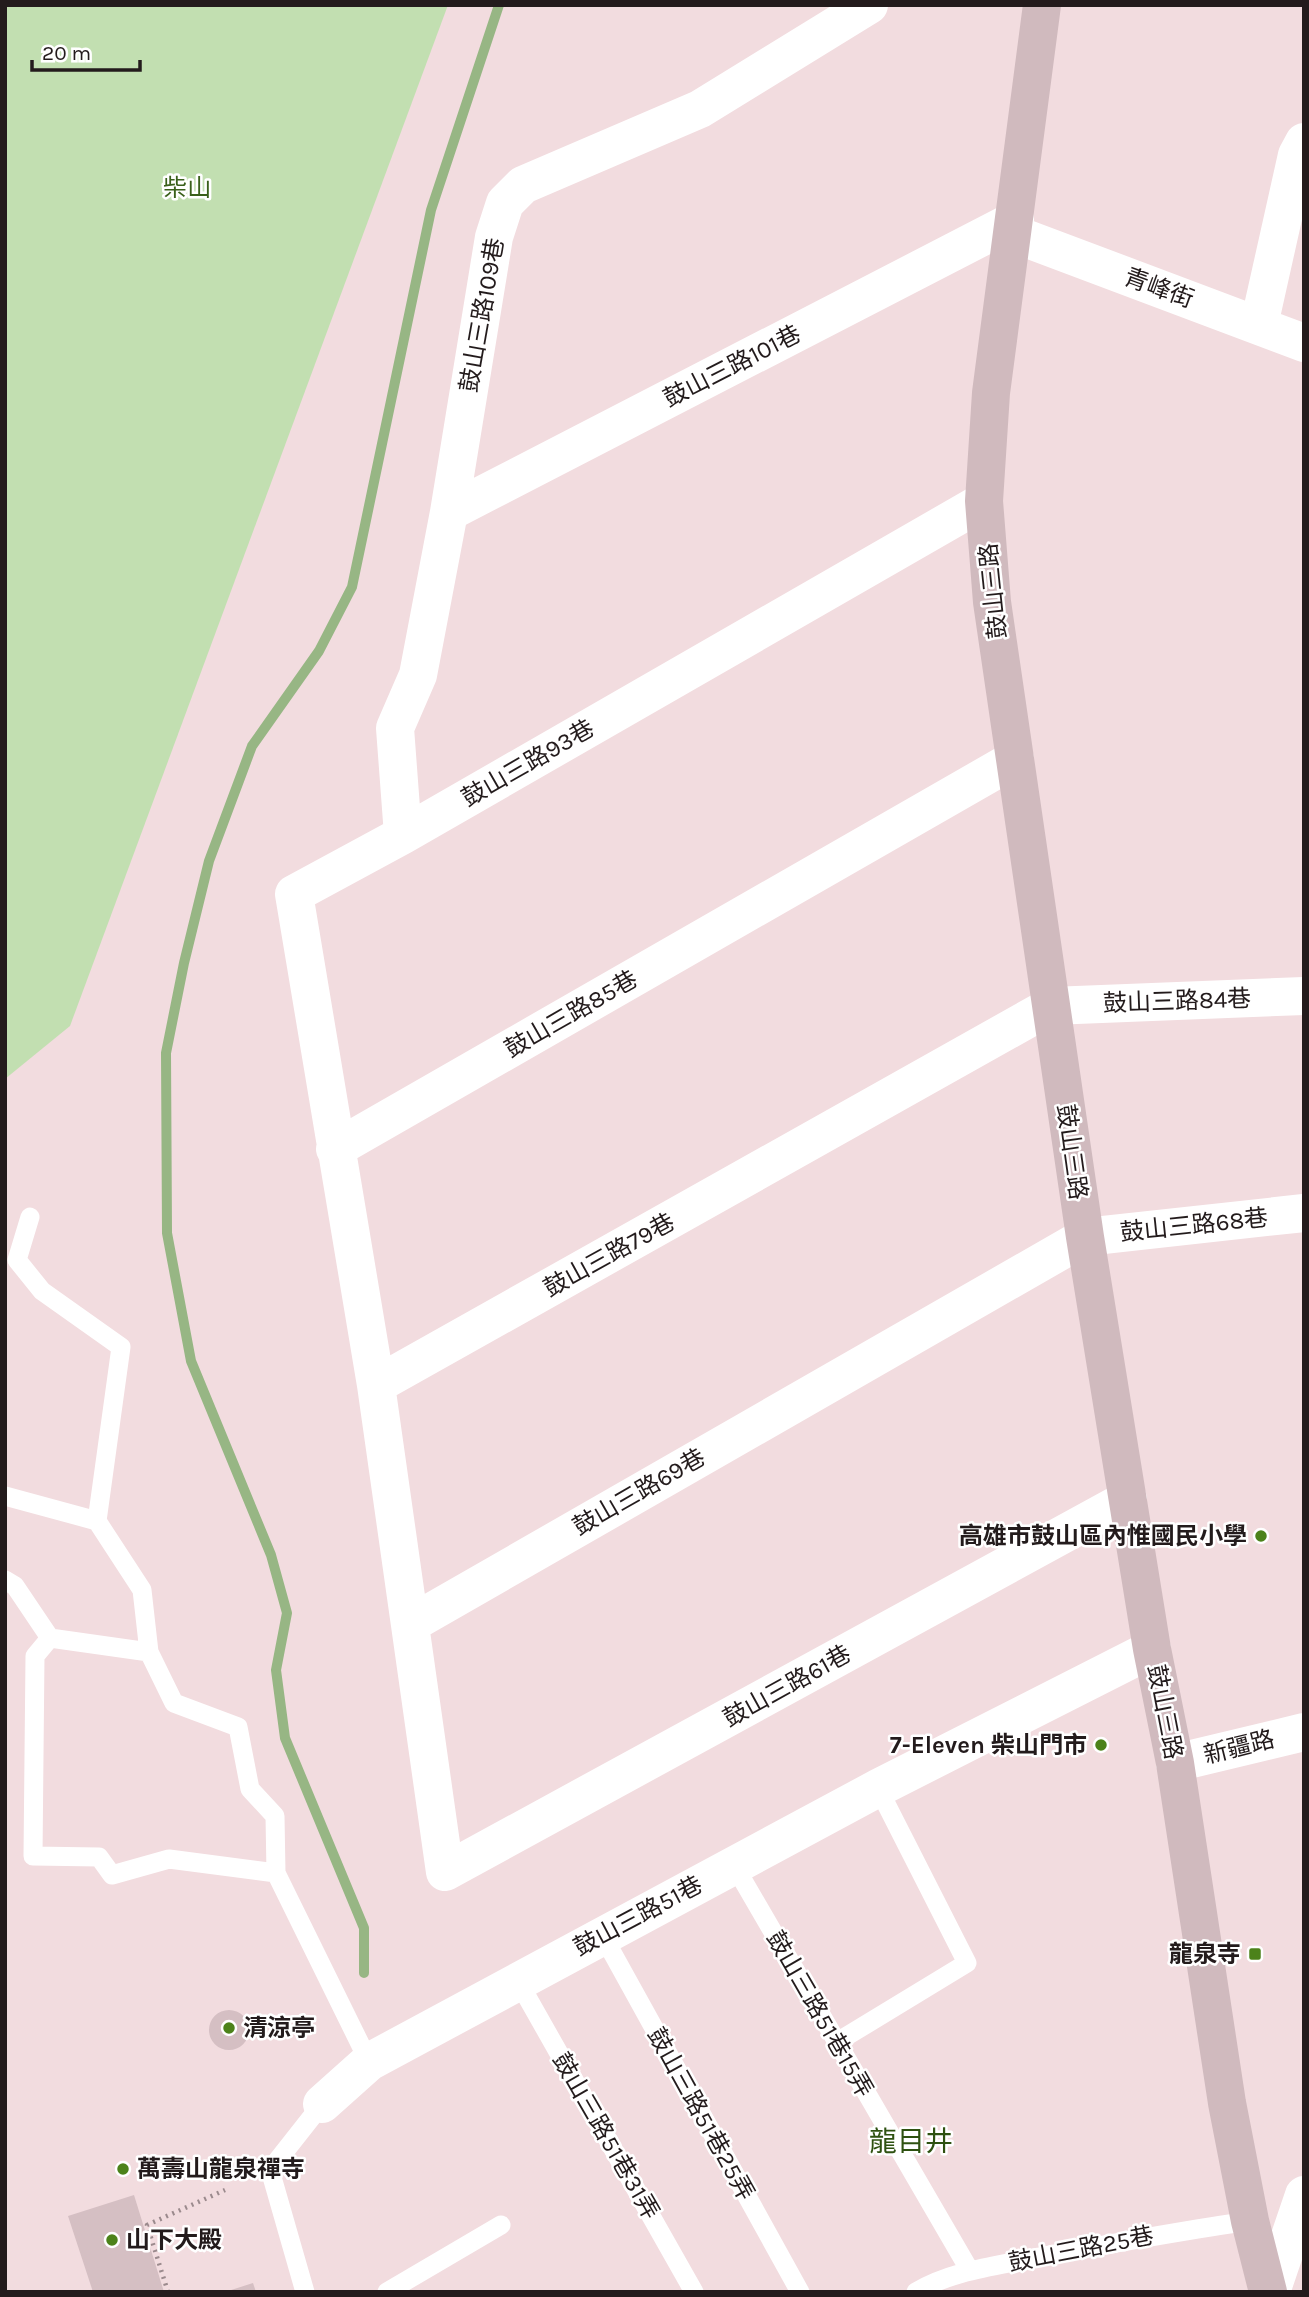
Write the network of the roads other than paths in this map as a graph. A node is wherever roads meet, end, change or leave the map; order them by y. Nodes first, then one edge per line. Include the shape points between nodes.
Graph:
1 (869, 5) edge
2 (1042, 5) edge
3 (1302, 152) edge
4 (1014, 227) junction
5 (1259, 325) junction
6 (1304, 343) edge
7 (984, 501) junction
8 (449, 512) junction
9 (1015, 759) junction
10 (403, 835) junction
11 (1304, 996) edge
12 (1051, 1006) junction
13 (335, 1149) junction
14 (1304, 1213) edge
15 (30, 1217) dead end
16 (1085, 1237) junction
17 (376, 1385) junction
18 (5, 1496) edge
19 (1128, 1499) junction
20 (97, 1521) junction
21 (5, 1580) edge
22 (412, 1623) junction
23 (50, 1638) junction
24 (1152, 1648) junction
25 (149, 1652) junction
26 (1304, 1732) edge
27 (1175, 1763) junction
28 (878, 1788) junction
29 (734, 1865) junction
30 (276, 1873) junction
31 (603, 1936) junction
32 (518, 1981) junction
33 (837, 2042) junction
34 (369, 2062) junction
35 (322, 2104) joint
36 (1304, 2195) edge
37 (1250, 2221) junction
38 (500, 2225) dead end
39 (970, 2271) junction
40 (305, 2292) edge
41 (387, 2292) edge
42 (694, 2292) edge
43 (800, 2292) edge
44 (916, 2292) edge
45 (1269, 2292) edge

1 - 8 street, 鼓山三路109巷 via 700,109 523,185 505,204 494,237
2 - 4 street, 鼓山三路
3 - 5 street
4 - 5 street, 青峰街
4 - 7 street, 鼓山三路 via 991,393
4 - 8 street, 鼓山三路101巷
5 - 6 street, 青峰街
7 - 9 street, 鼓山三路 via 992,602
7 - 10 street, 鼓山三路93巷
8 - 10 street, 鼓山三路109巷 via 418,675 395,728
9 - 12 street, 鼓山三路
9 - 13 street, 鼓山三路85巷
10 - 13 street, 鼓山三路93巷 via 294,894
11 - 12 street, 鼓山三路84巷
12 - 16 street, 鼓山三路
12 - 17 street, 鼓山三路79巷
13 - 17 street
14 - 16 street, 鼓山三路68巷
15 - 20 lane via 17,1260 42,1291 121,1347
16 - 19 street, 鼓山三路
16 - 22 street, 鼓山三路69巷
17 - 22 street
18 - 20 lane
19 - 22 street, 鼓山三路61巷 via 445,1872
19 - 24 street, 鼓山三路
20 - 25 lane via 142,1590
21 - 23 lane via 16,1586
23 - 25 lane
23 - 30 lane via 35,1656 33,1856 99,1857 112,1875 169,1859
24 - 27 street, 鼓山三路
24 - 28 street, 鼓山三路51巷
25 - 30 lane via 174,1703 237,1727 250,1789 275,1816
26 - 27 street, 新疆路
27 - 37 street, 鼓山三路 via 1227,2103
28 - 29 street, 鼓山三路51巷
28 - 33 lane via 967,1963
29 - 31 street, 鼓山三路51巷
29 - 33 lane, 鼓山三路51巷15弄
30 - 34 lane
31 - 32 street, 鼓山三路51巷
31 - 43 lane, 鼓山三路51巷25弄
32 - 34 street, 鼓山三路51巷
32 - 42 lane, 鼓山三路51巷31弄
33 - 39 lane, 鼓山三路51巷15弄
34 - 35 street, 鼓山三路51巷
35 - 40 lane, 鼓山三路51巷 via 270,2170
36 - 45 street
37 - 39 lane, 鼓山三路25巷 via 1167,2232
37 - 45 street, 鼓山三路
38 - 41 lane
39 - 44 lane, 鼓山三路25巷 via 934,2281

